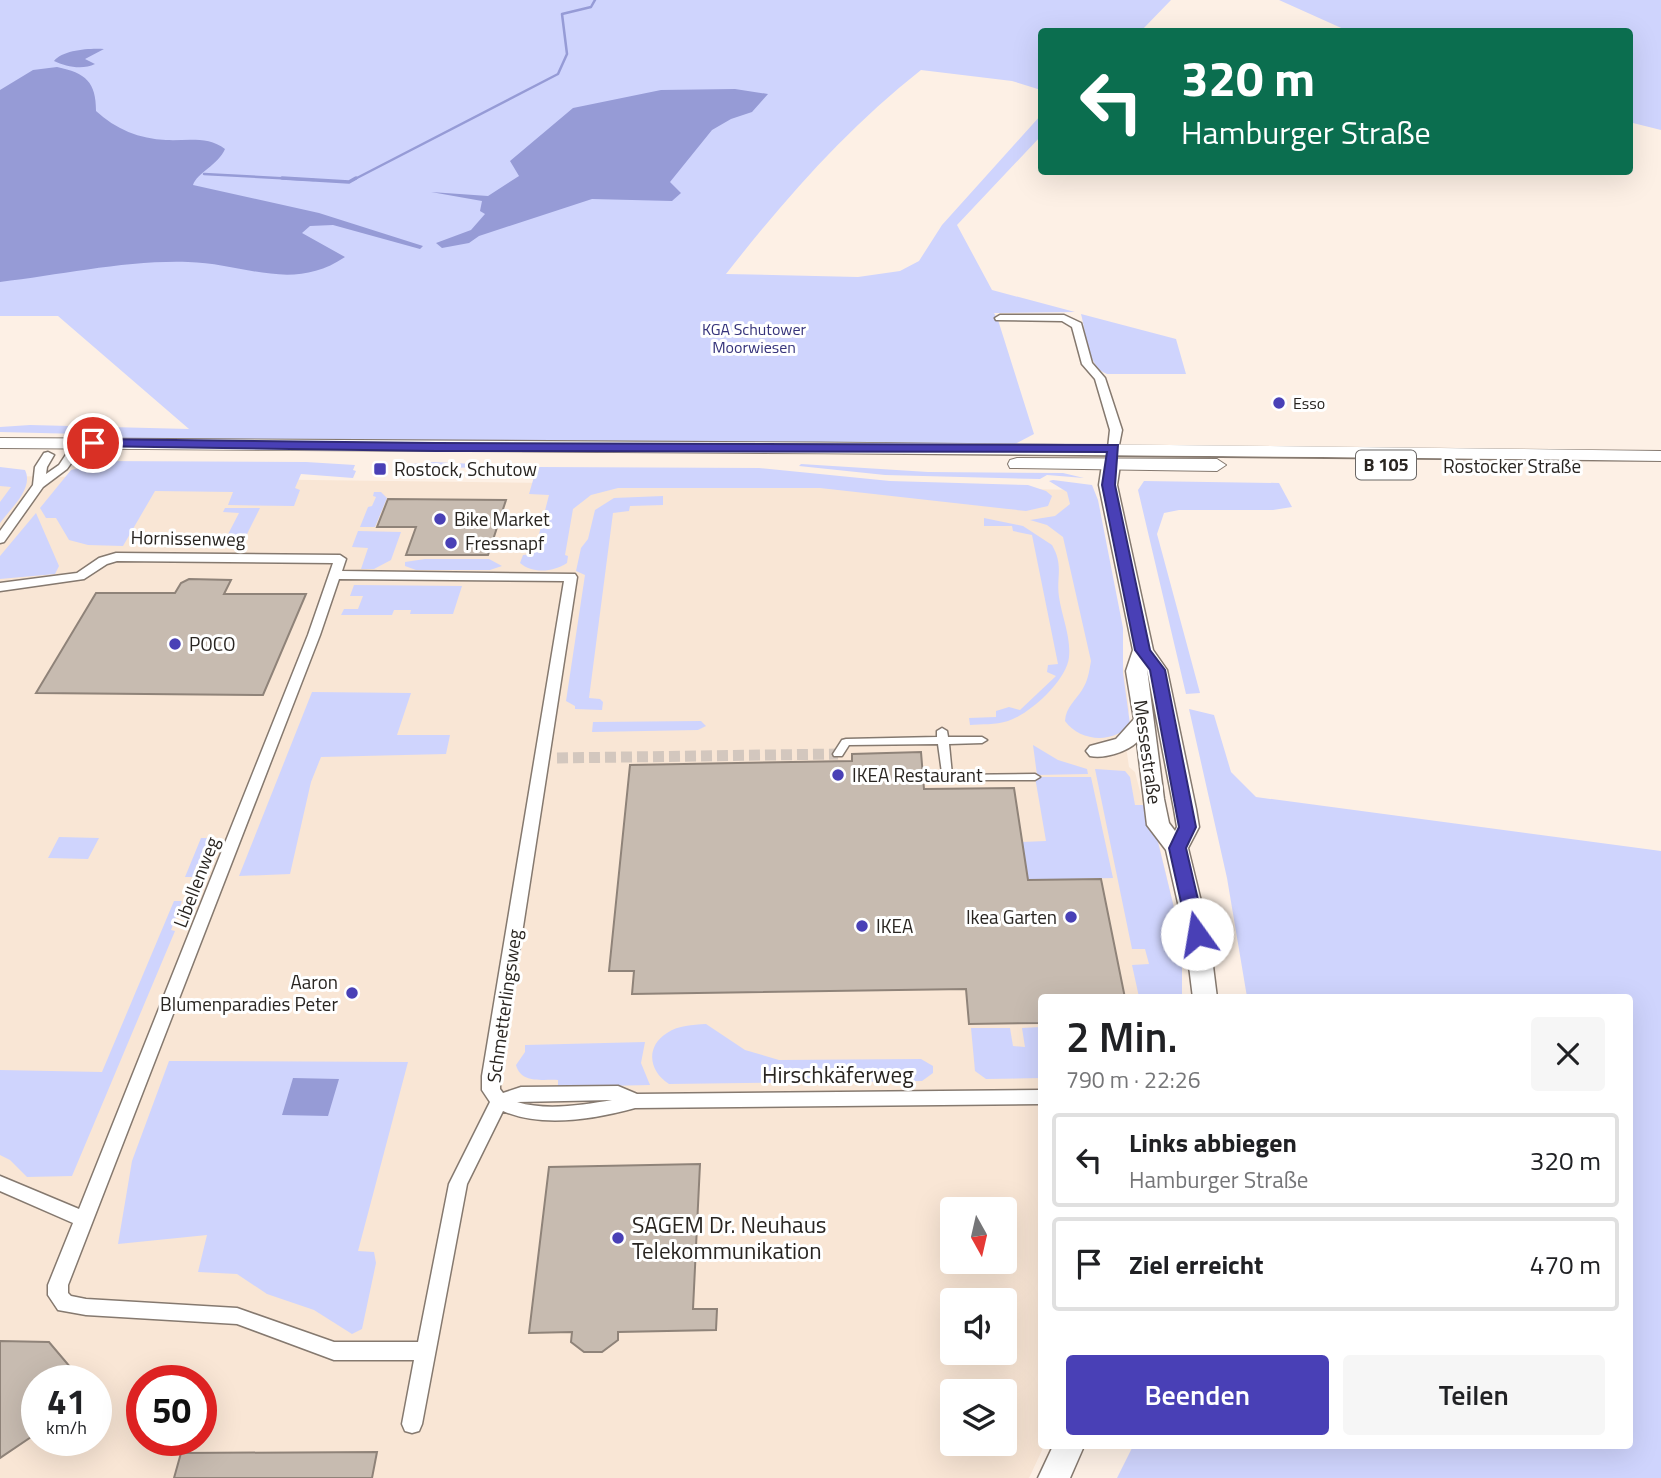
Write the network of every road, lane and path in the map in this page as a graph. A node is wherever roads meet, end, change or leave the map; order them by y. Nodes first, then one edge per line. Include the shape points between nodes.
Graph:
1 (1000, 318) dead end
2 (0, 443) edge
3 (64, 449) junction
4 (0, 454) edge
5 (1112, 456) junction
6 (1661, 456) edge
7 (1661, 466) edge
8 (38, 485) junction
9 (0, 539) edge
10 (340, 559) joint
11 (334, 575) junction
12 (0, 587) edge
13 (1143, 650) junction
14 (1145, 720) junction
15 (943, 736) junction
16 (982, 740) dead end
17 (1097, 751) dead end
18 (838, 754) tunnel mouth
19 (1035, 778) dead end
20 (1177, 848) junction
21 (1204, 994) edge
22 (1038, 1097) edge
23 (499, 1101) junction
24 (0, 1183) edge
25 (84, 1219) junction
26 (425, 1351) junction
27 (412, 1424) dead end
28 (1068, 1449) edge
29 (1054, 1478) edge

1 - 5 street via 1064,318 1077,325 1087,364 1100,378 1116,430
2 - 3 main road, B 105
3 - 4 main road, B 105
3 - 5 main road, B 105
3 - 8 street via 41,467
3 - 8 street via 63,467
5 - 6 main road, Rostocker Straße / B 105
5 - 7 main road, Rostocker Straße / B 105
5 - 13 main road, Messestraße via 1108,485
8 - 9 street
10 - 11 street, Libellenweg
10 - 12 street, Hornissenweg via 116,556 80,576
11 - 23 street, Schmetterlingsweg via 571,577 491,1076 491,1090
11 - 25 street, Libellenweg
13 - 14 main road, Messestraße via 1136,671
13 - 20 main road, Messestraße via 1157,670 1188,827
14 - 17 main road via 1123,744
14 - 20 main road, Messestraße via 1158,825
15 - 16 street
15 - 18 street via 846,742
15 - 19 street via 947,778
20 - 21 main road, Messestraße via 1197,934
22 - 23 street, Hirschkäferweg via 635,1101 618,1093 521,1094
23 - 26 street, Schmetterlingsweg via 458,1184
24 - 25 street
25 - 26 street, Libellenweg via 58,1285 65,1304 237,1316 334,1351
26 - 27 street, Schmetterlingsweg
28 - 29 main road

